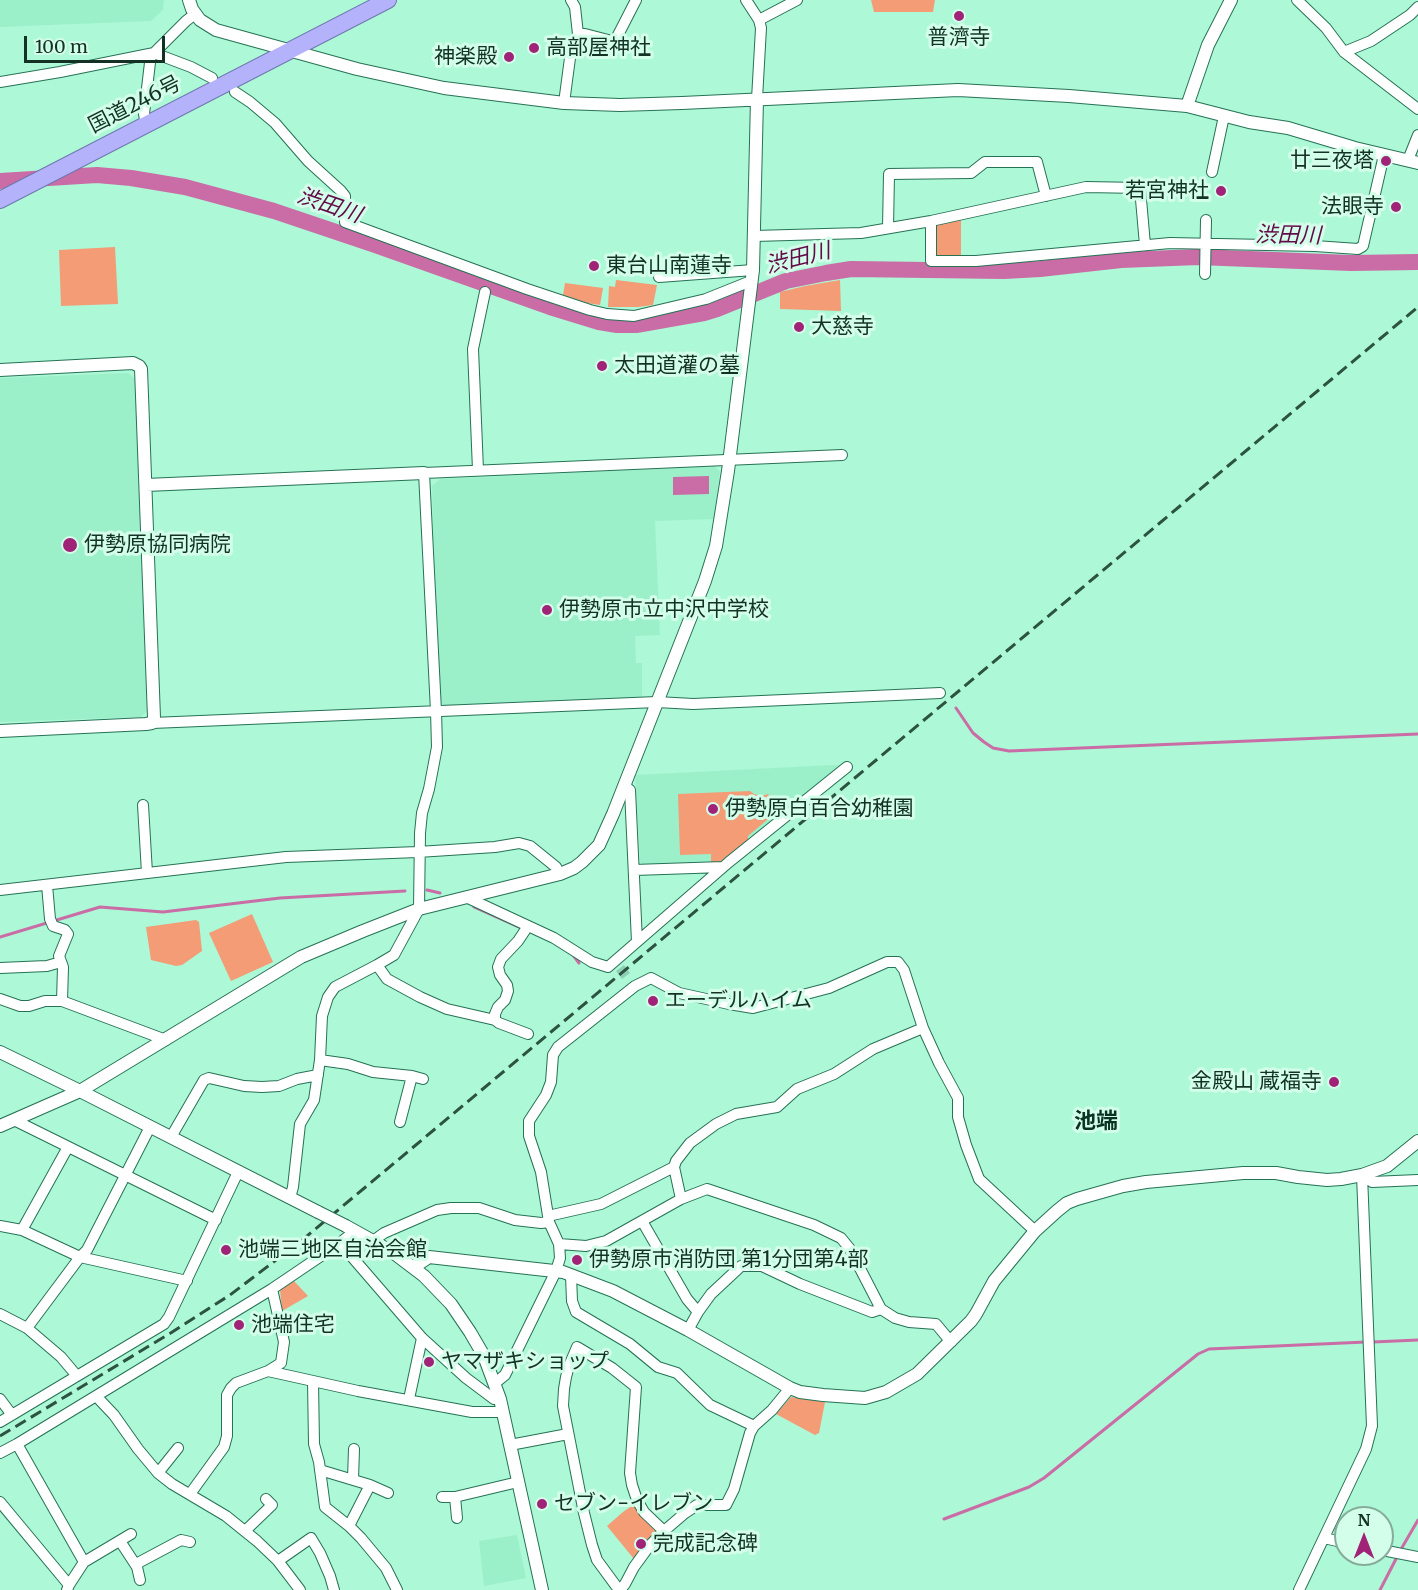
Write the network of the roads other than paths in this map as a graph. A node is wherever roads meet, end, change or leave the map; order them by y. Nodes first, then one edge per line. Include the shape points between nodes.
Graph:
1 (189, 0) edge
2 (388, 0) edge
3 (571, 0) edge
4 (636, 0) edge
5 (746, 0) edge
6 (798, 0) edge
7 (1231, 0) edge
8 (1297, 0) edge
9 (1418, 7) edge
10 (195, 14) junction
11 (759, 20) junction
12 (578, 34) junction
13 (291, 50) junction
14 (1344, 52) junction
15 (152, 54) junction
16 (212, 78) dead end
17 (0, 82) edge
18 (235, 92) dead end
19 (757, 99) junction
20 (564, 103) junction
21 (1187, 106) junction
22 (1418, 109) edge
23 (1224, 116) junction
24 (146, 124) junction
25 (1418, 135) edge
26 (1384, 155) junction
27 (1413, 161) edge
28 (1212, 172) dead end
29 (1046, 196) junction
30 (0, 200) edge
31 (931, 220) junction
32 (1206, 220) dead end
33 (888, 228) junction
34 (754, 236) junction
35 (1145, 245) junction
36 (1204, 246) junction
37 (1205, 274) dead end
38 (659, 277) dead end
39 (752, 278) junction
40 (485, 292) dead end
41 (0, 369) edge
42 (842, 455) dead end
43 (729, 460) junction
44 (478, 470) junction
45 (424, 473) junction
46 (146, 485) junction
47 (940, 693) dead end
48 (657, 702) junction
49 (436, 711) junction
50 (152, 723) junction
51 (0, 731) edge
52 (847, 767) dead end
53 (624, 785) junction
54 (143, 805) dead end
55 (418, 852) junction
56 (723, 867) junction
57 (634, 870) junction
58 (147, 873) junction
59 (560, 874) junction
60 (47, 885) junction
61 (0, 890) edge
62 (468, 897) junction
63 (419, 909) junction
64 (528, 926) junction
65 (637, 942) junction
66 (61, 962) junction
67 (376, 965) junction
68 (0, 968) edge
69 (0, 999) edge
70 (62, 1001) junction
71 (495, 1020) junction
72 (923, 1028) junction
73 (528, 1034) dead end
74 (166, 1040) junction
75 (0, 1052) edge
76 (320, 1060) junction
77 (318, 1075) junction
78 (80, 1091) junction
79 (14, 1120) junction
80 (400, 1122) dead end
81 (0, 1126) edge
82 (150, 1127) junction
83 (171, 1137) junction
84 (1418, 1141) edge
85 (68, 1147) junction
86 (674, 1167) junction
87 (238, 1172) junction
88 (1362, 1175) junction
89 (126, 1176) junction
90 (1418, 1180) edge
91 (290, 1198) junction
92 (681, 1198) junction
93 (549, 1219) junction
94 (216, 1220) junction
95 (642, 1221) junction
96 (0, 1226) edge
97 (350, 1229) junction
98 (22, 1230) junction
99 (1035, 1231) junction
100 (373, 1240) junction
101 (340, 1243) junction
102 (560, 1244) junction
103 (80, 1257) junction
104 (414, 1267) junction
105 (556, 1271) junction
106 (571, 1275) junction
107 (187, 1281) junction
108 (272, 1288) junction
109 (881, 1309) junction
110 (698, 1312) junction
111 (0, 1314) edge
112 (27, 1328) junction
113 (687, 1330) junction
114 (422, 1338) junction
115 (951, 1342) junction
116 (268, 1371) junction
117 (77, 1376) junction
118 (314, 1381) junction
119 (495, 1383) junction
120 (790, 1388) junction
121 (96, 1396) junction
122 (0, 1399) edge
123 (409, 1400) junction
124 (502, 1405) junction
125 (12, 1415) junction
126 (0, 1422) edge
127 (754, 1426) junction
128 (568, 1434) junction
129 (17, 1444) junction
130 (510, 1445) junction
131 (178, 1448) dead end
132 (354, 1449) dead end
133 (0, 1453) edge
134 (320, 1470) junction
135 (158, 1473) junction
136 (353, 1479) junction
137 (518, 1482) junction
138 (370, 1485) junction
139 (388, 1493) dead end
140 (190, 1494) junction
141 (442, 1497) dead end
142 (455, 1497) junction
143 (0, 1502) edge
144 (272, 1505) dead end
145 (457, 1518) dead end
146 (349, 1526) junction
147 (245, 1531) junction
148 (664, 1531) junction
149 (131, 1534) dead end
150 (1324, 1538) junction
151 (1334, 1540) edge
152 (120, 1541) junction
153 (190, 1542) dead end
154 (166, 1548) junction
155 (1394, 1552) edge
156 (1418, 1557) edge
157 (172, 1558) dead end
158 (278, 1561) junction
159 (84, 1562) junction
160 (136, 1564) junction
161 (140, 1580) dead end
162 (68, 1588) edge
163 (300, 1590) edge
164 (334, 1590) edge
165 (397, 1590) edge
166 (542, 1590) edge
167 (619, 1590) edge
168 (1299, 1590) edge

1 - 10 street
2 - 13 highway, 国道246号
3 - 12 street
4 - 12 street via 616,39
5 - 11 street
6 - 11 street
7 - 21 street via 1208,45
8 - 14 street
9 - 14 street via 1371,41
10 - 13 street via 216,30
10 - 15 street
11 - 19 street
12 - 20 street via 570,58
13 - 20 street via 428,86
13 - 24 highway, 国道246号
14 - 22 street
15 - 16 street
15 - 17 street
15 - 24 street
18 - 39 street via 275,123 341,191 345,196 345,222 490,276 590,310 623,315 706,300
19 - 20 street via 620,105
19 - 21 street via 958,90
19 - 34 street
21 - 23 street
23 - 26 street via 1288,128
23 - 28 street
24 - 30 highway, 国道246号
25 - 27 street
26 - 27 street
26 - 36 street via 1363,246 1358,249
29 - 31 street
29 - 33 street via 1037,162 985,162 971,173 889,174
29 - 35 street via 1086,187 1140,188
31 - 33 street
31 - 35 street via 931,261 1018,258
32 - 36 street
33 - 34 street via 861,233
34 - 39 street
35 - 36 street
36 - 37 street
38 - 39 street
39 - 43 street
40 - 44 street via 473,349
41 - 46 street via 133,363 139,366
42 - 43 street
43 - 44 street
43 - 48 street via 716,546
44 - 45 street
45 - 46 street
45 - 49 street
46 - 50 street
47 - 48 street
48 - 49 street
48 - 53 street
49 - 50 street
49 - 55 street via 437,747 422,813
50 - 51 street
52 - 56 street
53 - 57 street via 630,790
53 - 59 street via 598,845 582,862
54 - 58 street
55 - 58 street via 286,857
55 - 59 street via 524,843
55 - 63 street
56 - 57 street
56 - 65 street
57 - 65 street
58 - 60 street
59 - 62 street
60 - 61 street
60 - 66 street via 51,922 68,934 59,956
62 - 63 street
62 - 64 street
63 - 67 street via 393,955
63 - 74 street via 301,957
64 - 65 street via 592,962 609,967 617,965
64 - 71 street via 498,967 508,991
66 - 68 street
66 - 70 street
67 - 71 street via 387,979 420,997 447,1009
67 - 76 street via 335,987 328,997 322,1016
69 - 70 street via 20,1006
70 - 74 street
71 - 73 street
72 - 86 street via 797,1089 777,1107 736,1114 716,1124 690,1143
72 - 93 street via 898,962 887,962 829,988 753,1008 679,993 651,978 632,983 558,1047 546,1095 529,1121
72 - 99 street via 958,1098 958,1117 979,1179
74 - 78 street
75 - 78 street
76 - 77 street
76 - 80 street via 417,1078
77 - 83 street via 262,1087 204,1080
77 - 91 street via 314,1100 300,1124
78 - 79 street
78 - 82 street
79 - 81 street
79 - 85 street
82 - 83 street
82 - 89 street
83 - 87 street
84 - 88 street via 1387,1166
85 - 89 street
85 - 98 street
86 - 92 street
86 - 93 street via 601,1204
87 - 91 street
87 - 94 street
88 - 90 street via 1372,1182
88 - 99 street via 1327,1180 1265,1173 1146,1182 1077,1198
88 - 150 street via 1371,1436
89 - 94 street
89 - 103 street
91 - 97 street, bridge
92 - 95 street
92 - 109 street via 707,1189 842,1238
93 - 100 street via 541,1223 515,1220 479,1208 451,1208 437,1210
93 - 102 street
94 - 107 street
95 - 102 street via 606,1241 586,1246
95 - 110 street
96 - 98 street
97 - 100 street
97 - 101 street
98 - 103 street
99 - 115 street via 994,1281 976,1314
100 - 104 street
101 - 108 street
101 - 114 street
102 - 105 street
103 - 107 street
103 - 112 street
104 - 105 street via 429,1257
104 - 119 street via 462,1319
105 - 106 street
105 - 119 street via 505,1375
106 - 113 street via 614,1291
106 - 127 street via 576,1312 630,1344 658,1367 677,1373 710,1405
107 - 117 street via 164,1324
108 - 116 street via 284,1342 281,1363
108 - 121 street
109 - 110 street via 872,1312 762,1266 741,1266
109 - 115 street via 909,1322 936,1324
110 - 113 street
111 - 112 street
112 - 117 street via 61,1356
113 - 120 street
114 - 123 street
114 - 124 street
115 - 120 street via 917,1374 875,1396 852,1398
116 - 118 street
116 - 140 street via 231,1388 227,1395 224,1447
117 - 125 street
118 - 123 street
118 - 134 street via 314,1444
119 - 124 street
120 - 127 street
121 - 129 street
121 - 135 street
122 - 125 street
123 - 124 street via 472,1412
124 - 130 street
125 - 126 street
127 - 148 street via 726,1506 697,1505
128 - 130 street
128 - 148 street via 564,1389 577,1347 636,1387 632,1485 644,1512
128 - 167 street via 592,1545 597,1560
129 - 133 street
129 - 159 street
130 - 137 street
131 - 135 street
132 - 136 street
134 - 136 street
134 - 146 street via 325,1507
135 - 140 street
136 - 138 street
137 - 142 street
137 - 166 street
138 - 139 street
138 - 146 street
140 - 147 street
141 - 142 street
142 - 145 street
143 - 162 street
144 - 147 street
146 - 165 street via 386,1568
147 - 158 street
148 - 167 street
149 - 152 street
150 - 151 street
150 - 168 street
152 - 159 street
152 - 160 street
153 - 154 street via 181,1540
154 - 157 street
154 - 160 street
155 - 156 street
158 - 163 street
158 - 164 street via 310,1538
159 - 162 street
160 - 161 street

